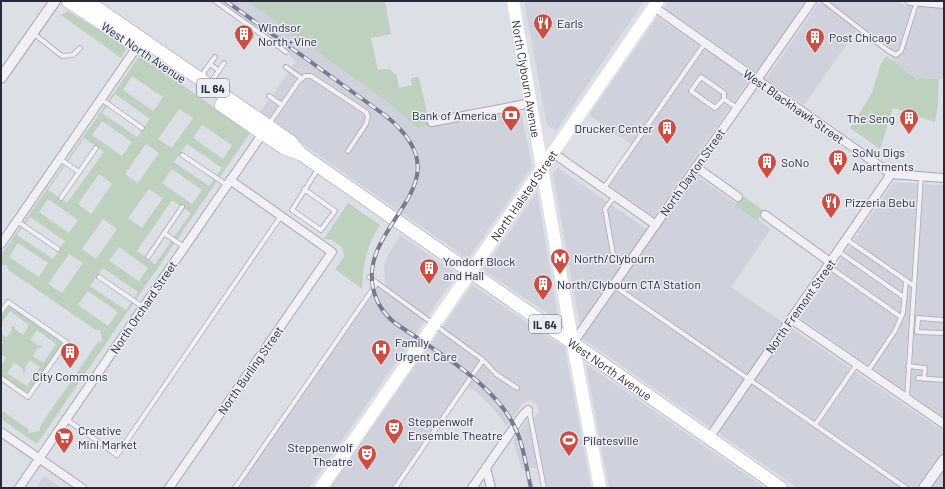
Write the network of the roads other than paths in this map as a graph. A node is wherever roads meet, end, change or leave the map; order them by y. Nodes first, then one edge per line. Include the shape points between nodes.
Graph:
1 (55, 1) edge
2 (68, 1) edge
3 (87, 1) edge
4 (215, 1) edge
5 (513, 1) edge
6 (812, 1) edge
7 (824, 1) edge
8 (915, 2) edge
9 (656, 4) edge
10 (944, 4) edge
11 (33, 32) junction
12 (140, 43) junction
13 (705, 43) junction
14 (80, 48) dead end
15 (286, 52) dead end
16 (215, 57) dead end
17 (224, 63) dead end
18 (210, 64) junction
19 (286, 67) dead end
20 (219, 71) junction
21 (1, 78) edge
22 (301, 78) junction
23 (757, 80) junction
24 (205, 82) junction
25 (269, 96) dead end
26 (101, 99) junction
27 (724, 99) junction
28 (531, 103) junction
29 (282, 105) junction
30 (737, 108) junction
31 (432, 122) dead end
32 (142, 128) dead end
33 (266, 130) junction
34 (96, 148) dead end
35 (348, 151) dead end
36 (553, 153) junction
37 (182, 155) dead end
38 (60, 159) junction
39 (319, 167) junction
40 (696, 167) junction
41 (542, 169) junction
42 (79, 172) junction
43 (891, 174) junction
44 (921, 176) junction
45 (944, 178) edge
46 (228, 183) junction
47 (604, 188) junction
48 (304, 189) junction
49 (615, 196) junction
50 (738, 197) dead end
51 (62, 198) dead end
52 (182, 207) dead end
53 (281, 216) junction
54 (764, 216) dead end
55 (17, 221) junction
56 (656, 225) junction
57 (164, 233) junction
58 (846, 239) junction
59 (1, 244) edge
60 (184, 247) junction
61 (58, 248) dead end
62 (838, 251) junction
63 (148, 256) dead end
64 (829, 264) junction
65 (628, 265) junction
66 (470, 272) junction
67 (99, 277) dead end
68 (369, 278) dead end
69 (906, 281) junction
70 (377, 283) junction
71 (613, 285) junction
72 (914, 286) junction
73 (904, 298) junction
74 (143, 307) junction
75 (1, 312) edge
76 (902, 316) junction
77 (791, 319) junction
78 (944, 320) edge
79 (434, 325) junction
80 (944, 333) edge
81 (573, 343) junction
82 (483, 360) junction
83 (857, 364) junction
84 (908, 366) junction
85 (868, 371) junction
86 (1, 378) edge
87 (918, 378) dead end
88 (749, 379) junction
89 (924, 379) junction
90 (944, 380) edge
91 (517, 388) dead end
92 (907, 398) junction
93 (528, 410) joint
94 (66, 419) junction
95 (944, 424) edge
96 (815, 425) junction
97 (1, 432) edge
98 (709, 438) junction
99 (40, 458) junction
100 (944, 460) edge
101 (486, 468) junction
102 (19, 488) edge
103 (82, 488) edge
104 (169, 488) edge
105 (236, 488) edge
106 (321, 488) edge
107 (395, 488) edge
108 (472, 488) edge
109 (491, 488) edge
110 (544, 488) edge
111 (600, 488) edge
112 (781, 488) edge
113 (906, 488) edge
114 (924, 488) edge

1 - 11 street
2 - 12 main road, West North Avenue / IL 64
3 - 12 main road, West North Avenue / IL 64
4 - 15 lane
5 - 28 main road, North Clybourn Avenue
6 - 23 street, North Dayton Street
7 - 8 lane via 896,55 901,50
8 - 10 street
9 - 13 street, West Blackhawk Street
9 - 36 main road, North Halsted Street
11 - 14 lane via 62,56 73,55
11 - 21 street
12 - 24 main road, West North Avenue / IL 64
12 - 26 street
12 - 33 main road, West North Avenue / IL 64
13 - 23 street, West Blackhawk Street
13 - 47 lane
16 - 18 lane
17 - 20 lane
18 - 20 lane
18 - 24 lane via 204,72
19 - 22 lane
20 - 24 lane via 213,79
22 - 29 lane
22 - 35 lane via 308,75 314,78 368,116 366,124
23 - 30 street, North Dayton Street
23 - 43 street, West Blackhawk Street
24 - 33 main road, West North Avenue / IL 64
25 - 29 lane
26 - 32 lane
26 - 38 street
27 - 27 lane via 724,93 701,77 691,91 715,108
27 - 30 lane
28 - 31 street
28 - 41 main road, North Clybourn Avenue
29 - 33 lane
30 - 40 street, North Dayton Street
33 - 39 main road, West North Avenue / IL 64 via 290,141 301,154
33 - 46 street, North Orchard Street
34 - 42 lane
36 - 41 main road, North Halsted Street
36 - 47 street
37 - 46 lane
38 - 42 lane
38 - 55 street
39 - 48 lane
39 - 66 main road, West North Avenue / IL 64
40 - 50 street
40 - 56 street, North Dayton Street
41 - 66 main road, North Halsted Street
41 - 81 main road, North Clybourn Avenue
42 - 51 lane
43 - 44 street
43 - 58 street, North Fremont Street
44 - 45 street
44 - 72 lane
46 - 53 street
46 - 60 street, North Orchard Street
47 - 49 street
48 - 48 lane via 292,210 321,230 335,211
49 - 56 street
49 - 65 lane via 606,209 614,254
52 - 57 lane
53 - 94 lane via 117,455
53 - 104 street, North Burling Street via 332,252
54 - 64 street
55 - 59 street
55 - 61 lane
56 - 65 street, North Dayton Street
57 - 60 lane
57 - 63 lane
58 - 62 street, North Fremont Street
58 - 69 lane
60 - 74 street, North Orchard Street
62 - 64 street, North Fremont Street
62 - 73 lane
64 - 76 lane
64 - 77 street, North Fremont Street
65 - 71 street, North Dayton Street
66 - 79 main road, North Halsted Street
66 - 81 main road, West North Avenue / IL 64
67 - 74 lane
68 - 70 lane
69 - 72 lane
69 - 73 lane
70 - 79 lane
70 - 105 lane
71 - 81 street, North Dayton Street
71 - 88 lane
72 - 84 lane
73 - 76 lane
74 - 94 street, North Orchard Street
75 - 86 lane via 8,302 66,342 28,397
76 - 85 lane
77 - 83 street
77 - 88 street, North Fremont Street
78 - 80 lane via 918,318 917,332
79 - 82 lane
79 - 106 main road, North Halsted Street
81 - 98 main road, West North Avenue / IL 64
81 - 111 main road, North Clybourn Avenue
82 - 91 lane via 496,374
82 - 107 lane
83 - 85 street
83 - 96 lane
84 - 89 lane via 925,368
84 - 92 lane
85 - 92 street
87 - 89 lane
88 - 96 lane
88 - 98 street, North Fremont Street
89 - 90 lane
92 - 95 street
93 - 101 street
93 - 110 lane
94 - 99 street, North Orchard Street
96 - 113 lane
97 - 99 street
98 - 112 main road, West North Avenue / IL 64
99 - 102 street, North Orchard Street
99 - 103 street
100 - 114 street
101 - 108 street
101 - 109 street

